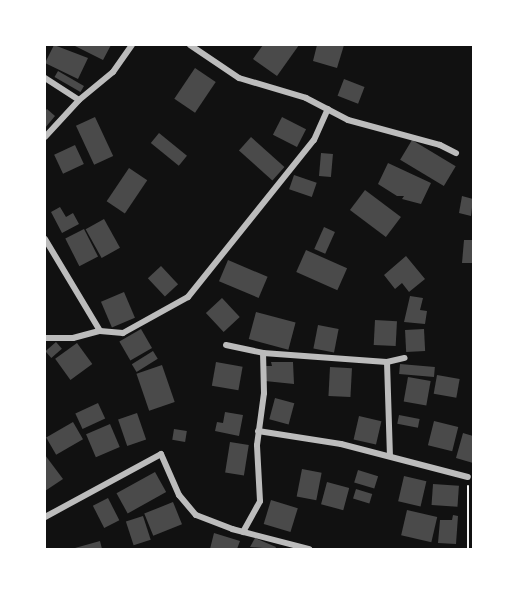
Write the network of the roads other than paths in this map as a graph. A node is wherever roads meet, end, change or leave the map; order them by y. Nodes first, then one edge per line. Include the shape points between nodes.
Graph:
1 (132, 45) edge
2 (190, 45) edge
3 (45, 78) edge
4 (79, 100) junction
5 (328, 109) junction
6 (45, 137) edge
7 (456, 153) dead end
8 (45, 239) edge
9 (100, 331) junction
10 (45, 338) edge
11 (226, 345) dead end
12 (263, 353) junction
13 (405, 358) dead end
14 (387, 362) junction
15 (258, 431) junction
16 (390, 455) junction
17 (468, 477) road end
18 (45, 517) edge
19 (243, 532) junction
20 (309, 549) edge

1 - 4 street via 113,72
2 - 5 street via 238,78 306,98
3 - 4 street
4 - 6 street
5 - 7 street via 348,120
5 - 9 street via 314,140 188,297 123,333
8 - 9 street
9 - 10 street via 73,338
11 - 12 street
12 - 14 street
12 - 15 street
13 - 14 street
14 - 16 street
15 - 16 street
15 - 19 street via 260,501
16 - 17 street
18 - 19 street via 161,454 179,495 196,515
19 - 20 street

